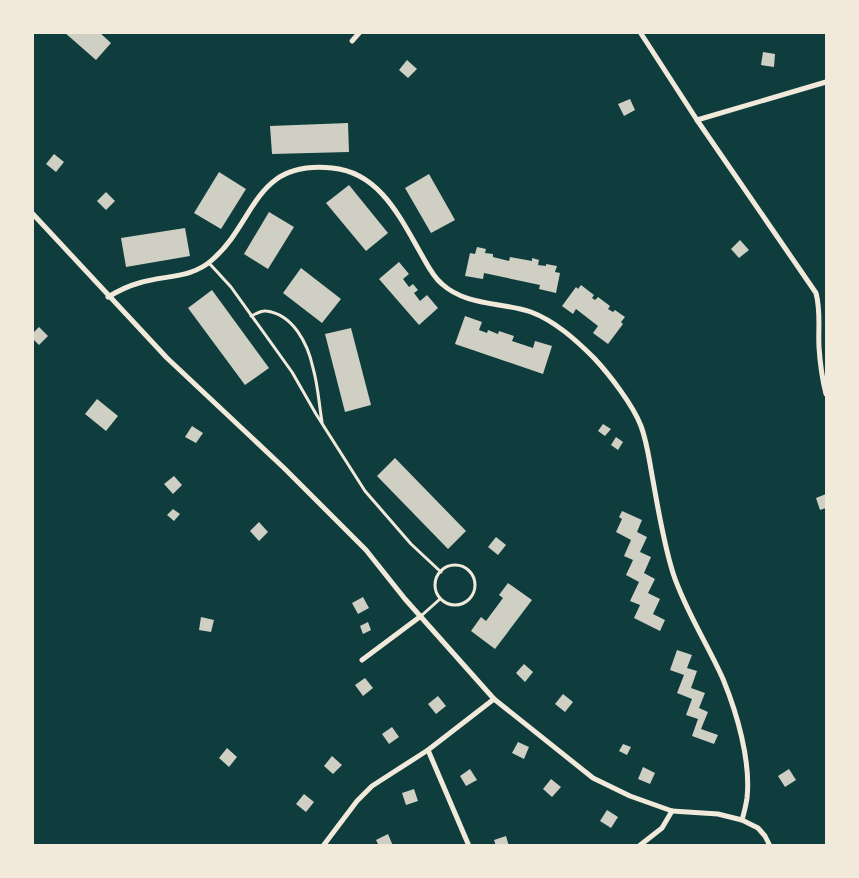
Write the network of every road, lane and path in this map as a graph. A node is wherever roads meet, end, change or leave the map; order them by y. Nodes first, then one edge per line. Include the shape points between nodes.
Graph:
1 (360, 32) edge
2 (640, 32) edge
3 (352, 41) dead end
4 (826, 82) edge
5 (697, 120) junction
6 (32, 213) edge
7 (209, 263) junction
8 (108, 297) junction
9 (251, 316) junction
10 (826, 394) edge
11 (322, 423) junction
12 (440, 572) junction
13 (440, 599) junction
14 (421, 616) junction
15 (362, 660) dead end
16 (494, 699) junction
17 (428, 750) junction
18 (672, 811) junction
19 (742, 820) junction
20 (323, 846) edge
21 (469, 846) edge
22 (639, 846) edge
23 (770, 846) edge

1 - 3 street
2 - 5 street
4 - 5 street
5 - 10 street via 816,293
6 - 8 street
7 - 8 street via 194,272 141,282
7 - 9 lane via 232,287
7 - 19 street via 268,186 288,173 309,168 345,170 372,183 397,211 428,266 445,287 472,300 516,308 548,320 595,359 618,387 640,423 674,575 723,680 741,735 748,779
8 - 14 street via 167,358 344,527
9 - 11 lane via 292,372
9 - 11 lane via 264,310 280,315 295,327 313,367
11 - 12 lane via 365,491
12 - 13 lane via 435,581
12 - 13 lane via 452,566 467,569 472,575 474,590 471,598 458,606
13 - 14 lane
14 - 15 street
14 - 16 street
16 - 17 street
16 - 18 street via 593,778
17 - 20 street via 372,786
17 - 21 street
18 - 19 street via 718,814
18 - 22 street via 662,828
19 - 23 street via 758,828

